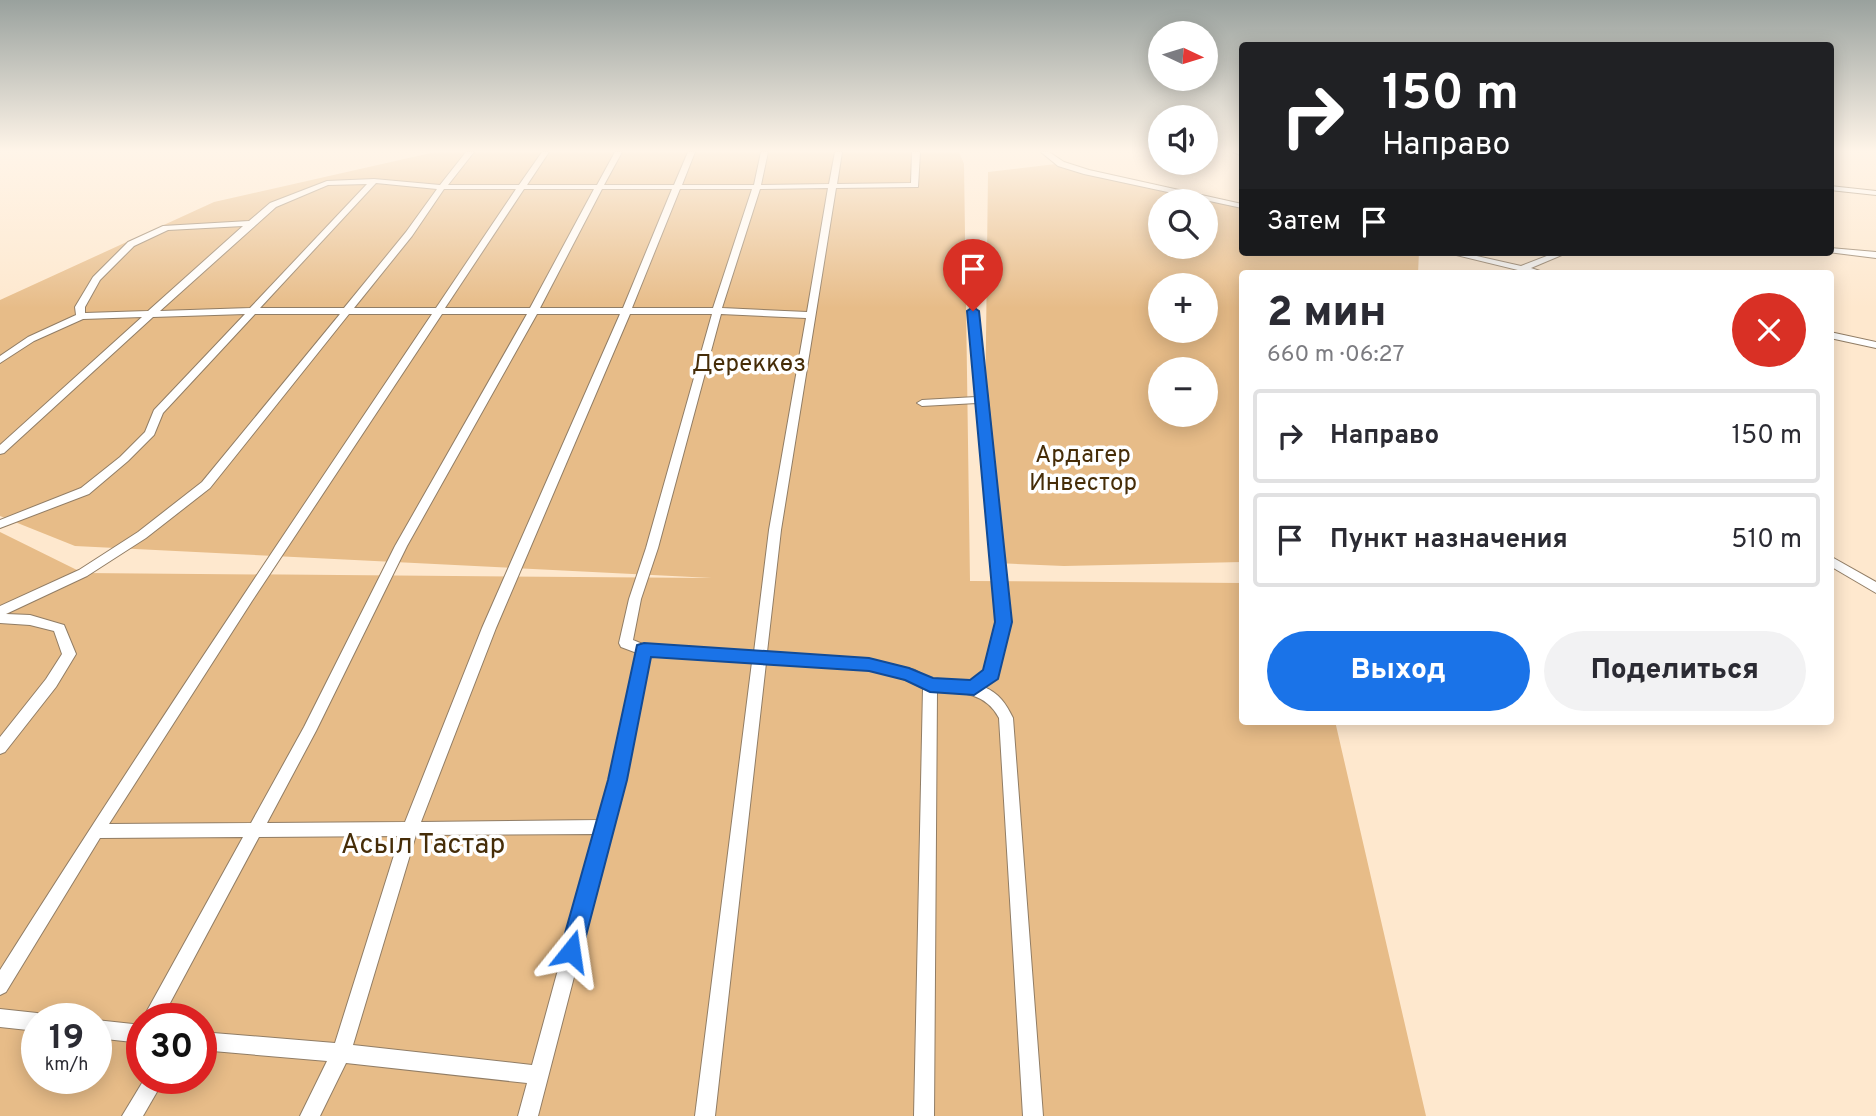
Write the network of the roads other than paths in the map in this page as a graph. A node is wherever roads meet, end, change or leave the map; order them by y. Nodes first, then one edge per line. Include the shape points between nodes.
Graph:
1 (275, 204) edge
2 (352, 204) edge
3 (430, 204) edge
4 (512, 204) edge
5 (591, 204) edge
6 (670, 204) edge
7 (751, 204) edge
8 (829, 204) edge
9 (251, 223) junction
10 (1834, 250) edge
11 (1876, 255) edge
12 (1465, 256) edge
13 (1530, 256) edge
14 (1554, 256) edge
15 (1536, 263) junction
16 (1522, 269) junction
17 (1527, 270) edge
18 (251, 311) junction
19 (347, 311) junction
20 (717, 311) junction
21 (973, 311) dead end
22 (440, 312) junction
23 (533, 312) junction
24 (624, 312) junction
25 (152, 313) junction
26 (810, 315) junction
27 (81, 316) junction
28 (1834, 336) edge
29 (1876, 345) edge
30 (0, 360) edge
31 (983, 400) junction
32 (922, 403) dead end
33 (0, 451) edge
34 (0, 524) edge
35 (1834, 563) edge
36 (1876, 588) edge
37 (0, 611) edge
38 (0, 618) edge
39 (644, 650) junction
40 (761, 658) junction
41 (930, 685) junction
42 (974, 688) junction
43 (0, 748) edge
44 (411, 826) junction
45 (604, 827) junction
46 (255, 829) junction
47 (96, 831) junction
48 (0, 986) edge
49 (160, 1003) edge
50 (0, 1019) edge
51 (21, 1021) edge
52 (217, 1042) edge
53 (341, 1053) junction
54 (537, 1075) junction
55 (146, 1094) edge
56 (132, 1116) edge
57 (310, 1116) edge
58 (528, 1116) edge
59 (705, 1116) edge
60 (925, 1116) edge
61 (1033, 1116) edge

1 - 9 street
2 - 18 street
3 - 19 street
4 - 22 street
5 - 23 street
6 - 24 street
7 - 20 street
8 - 26 street
9 - 25 street
9 - 27 street via 166,228 131,244 96,279 80,307
10 - 11 street
12 - 16 street
13 - 15 street
14 - 15 street
15 - 16 street
16 - 17 street
18 - 19 street
18 - 25 street
18 - 34 street via 158,412 150,432 124,458 85,491
19 - 22 street
19 - 37 street via 205,485 142,535 83,573
20 - 24 street
20 - 26 street
20 - 39 street via 635,599 626,643
21 - 31 street
22 - 23 street
22 - 47 street
23 - 24 street
23 - 46 street via 401,546
24 - 44 street via 489,628
25 - 27 street
25 - 33 street
26 - 40 street via 775,530
27 - 30 street via 31,339
28 - 29 street
31 - 32 street
31 - 42 street via 1003,622 991,674
35 - 36 street
38 - 43 street via 59,628 69,654
39 - 40 street
39 - 45 street
40 - 41 street via 869,664 909,674
40 - 59 street
41 - 42 street
41 - 60 street
42 - 61 street via 993,697 1006,718
44 - 45 street
44 - 46 street
44 - 53 street
45 - 54 street
46 - 47 street
46 - 49 street
47 - 48 street
50 - 51 street
52 - 53 street
53 - 54 street
53 - 57 street
54 - 58 street
55 - 56 street

